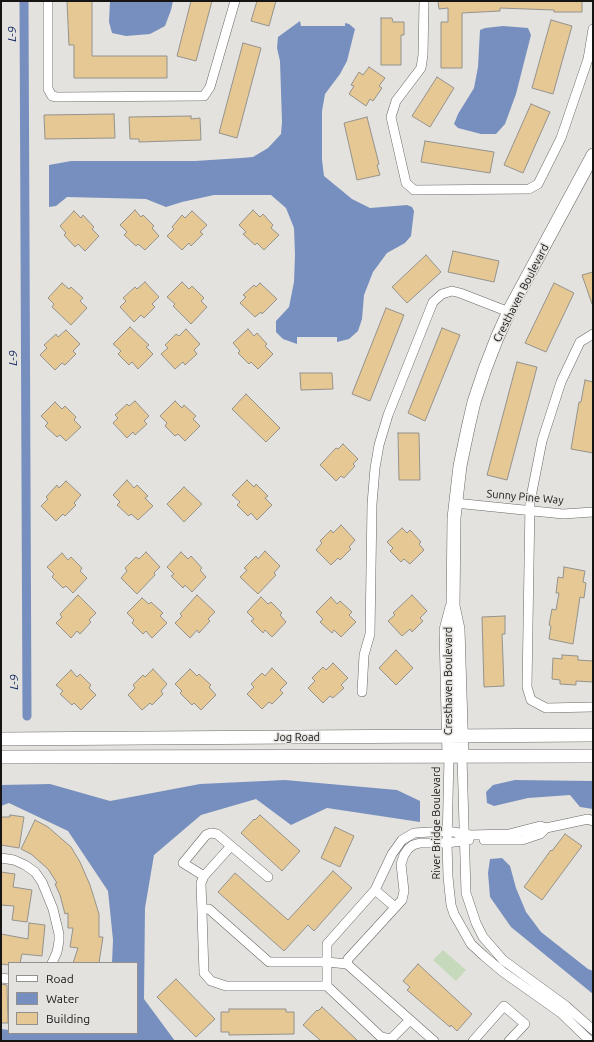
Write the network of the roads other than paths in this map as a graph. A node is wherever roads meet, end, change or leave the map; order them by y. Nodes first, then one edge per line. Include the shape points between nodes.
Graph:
1 (48, 1) edge
2 (235, 1) edge
3 (424, 1) edge
4 (593, 29) edge
5 (593, 155) edge
6 (509, 312) junction
7 (593, 334) edge
8 (455, 503) junction
9 (529, 510) junction
10 (593, 512) edge
11 (453, 606) junction
12 (362, 692) dead end
13 (593, 707) edge
14 (462, 735) junction
15 (593, 735) edge
16 (448, 736) junction
17 (159, 738) junction
18 (1, 739) edge
19 (593, 756) edge
20 (1, 757) edge
21 (159, 757) junction
22 (449, 757) junction
23 (462, 757) junction
24 (593, 821) edge
25 (447, 831) junction
26 (466, 836) junction
27 (447, 843) junction
28 (231, 846) junction
29 (1, 858) edge
30 (204, 876) junction
31 (268, 877) dead end
32 (465, 886) junction
33 (449, 888) junction
34 (375, 890) junction
35 (395, 907) junction
36 (202, 909) junction
37 (474, 919) junction
38 (460, 926) junction
39 (52, 962) edge
40 (327, 962) junction
41 (347, 964) junction
42 (327, 986) junction
43 (410, 1020) junction
44 (593, 1030) edge
45 (434, 1041) edge
46 (473, 1041) edge
47 (509, 1041) edge
48 (590, 1041) edge

1 - 2 street via 48,89 52,96 57,97 204,96 210,87
3 - 4 street via 421,68 396,101 391,117 406,182 414,190 529,189 538,184 562,138 588,59
5 - 6 main road, Cresthaven Boulevard
6 - 8 main road, Cresthaven Boulevard via 474,402
6 - 12 street via 460,293 452,291 442,294 433,302 388,415 375,468 370,634 364,655
7 - 9 street via 580,342 561,382 542,441
8 - 9 street, Sunny Pine Way
8 - 11 main road, Cresthaven Boulevard
9 - 10 street, Sunny Pine Way via 563,514
9 - 13 street via 527,687 532,700 546,708
11 - 14 main road, Cresthaven Boulevard via 458,628
11 - 16 main road, Cresthaven Boulevard via 446,630
14 - 15 main road, Jog Road
14 - 16 main road, Jog Road
14 - 23 main road, Cresthaven Boulevard
16 - 17 main road, Jog Road
16 - 22 main road, Cresthaven Boulevard
17 - 18 main road, Jog Road
17 - 21 main road
19 - 23 main road, Jog Road
20 - 21 main road, Jog Road
21 - 22 main road, Jog Road
22 - 23 main road, Jog Road
22 - 25 street, River Bridge Boulevard
23 - 26 street
24 - 26 street via 588,819 546,828 540,826 508,834
25 - 26 street
25 - 27 street, River Bridge Boulevard
25 - 34 street via 414,833 402,840 392,854
26 - 27 street
26 - 32 street
27 - 33 street, River Bridge Boulevard
27 - 35 street via 420,843 408,849 401,864 404,895
28 - 30 street
28 - 30 street via 217,834 206,835 183,863
28 - 31 street
29 - 39 street via 25,865 35,872 42,882 53,909 59,941
30 - 36 street via 201,884
32 - 33 street, River Bridge Boulevard
32 - 37 street
33 - 38 street, River Bridge Boulevard via 451,905
34 - 35 street
34 - 40 street via 327,944
35 - 41 street
36 - 40 street via 210,909 269,962
36 - 42 street via 203,967 204,973 211,980 232,987
37 - 38 street
37 - 44 street via 483,937 503,960 566,1006
38 - 48 street, River Bridge Boulevard via 471,944 484,956 561,1013
40 - 41 street
40 - 42 street
41 - 43 street
42 - 43 street via 381,1037 391,1039
43 - 45 street
46 - 47 street via 504,1006 525,1024

